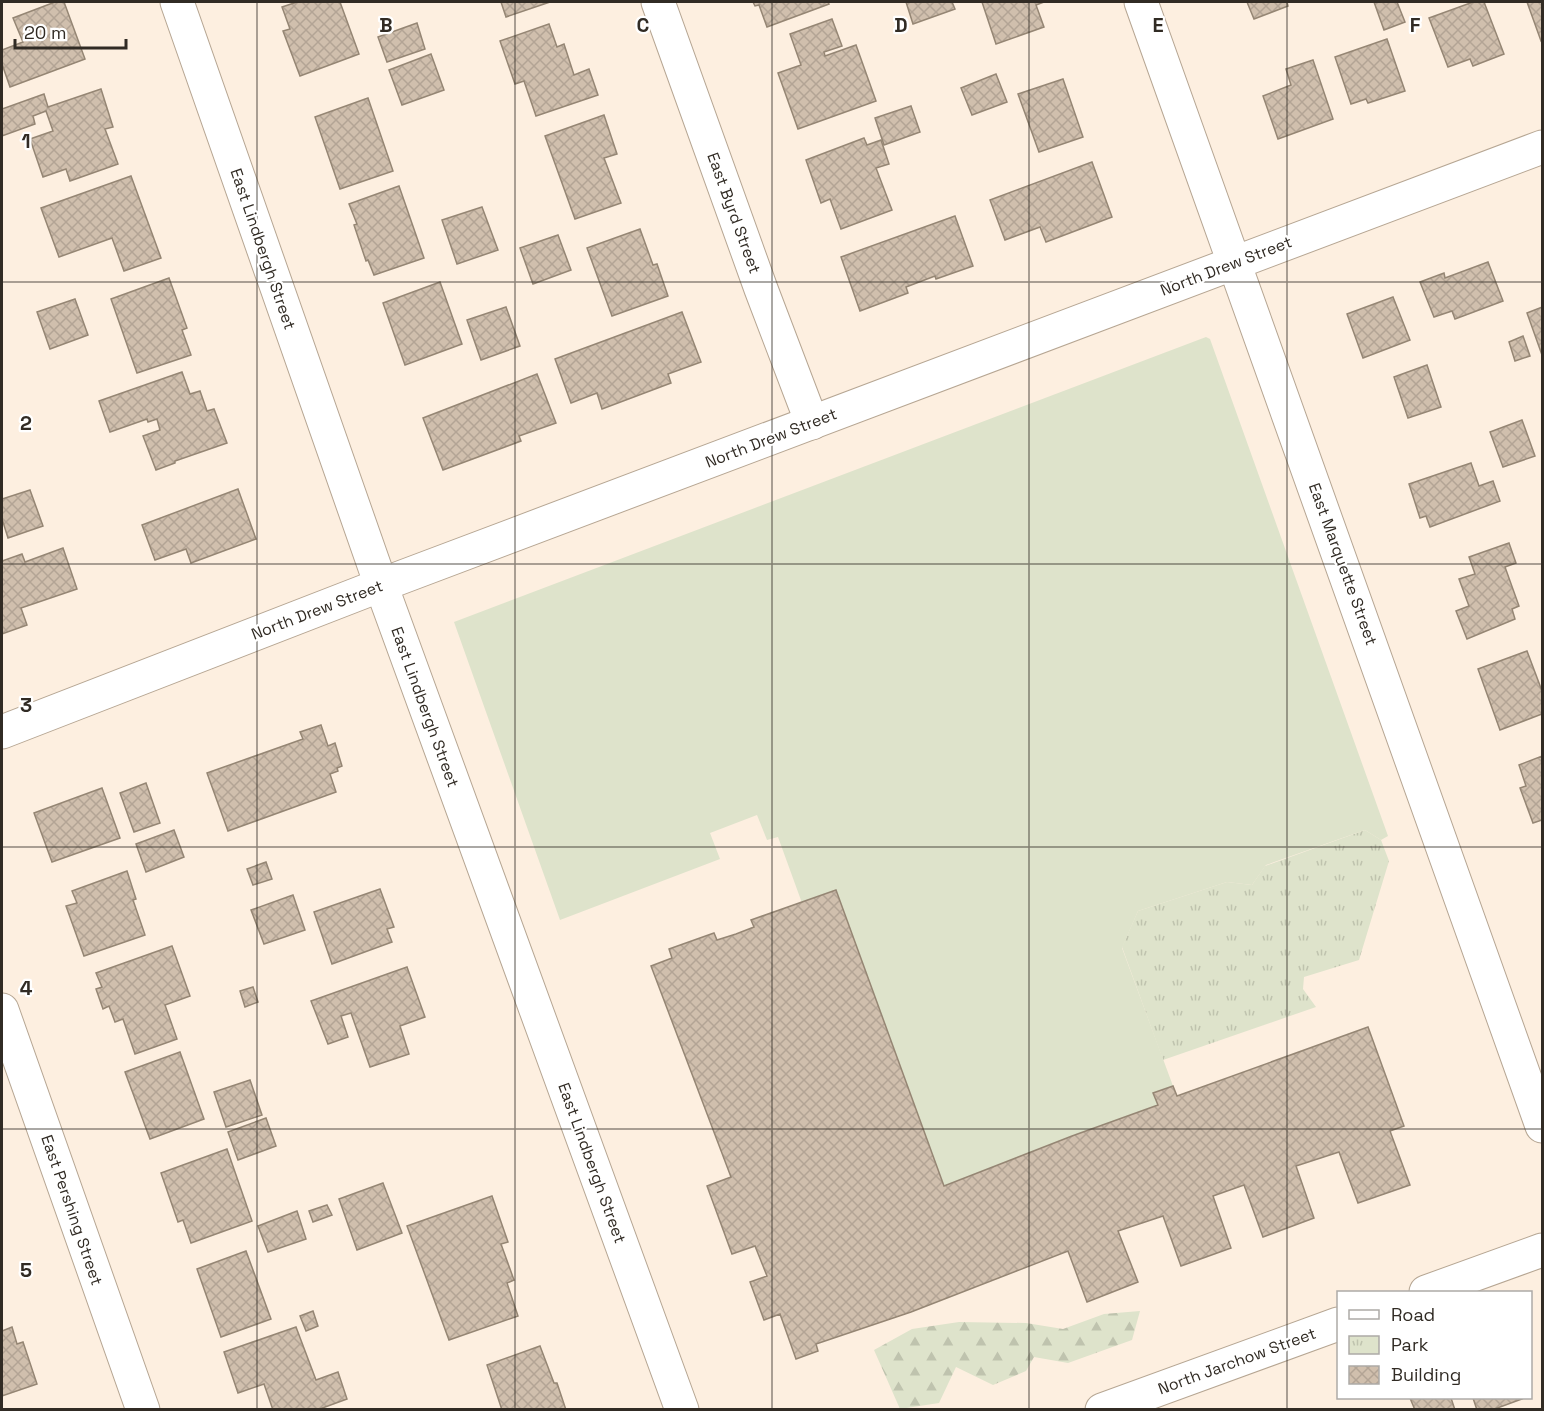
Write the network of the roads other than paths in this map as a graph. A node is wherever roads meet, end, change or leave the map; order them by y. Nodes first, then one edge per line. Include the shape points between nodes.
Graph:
1 (177, 2) edge
2 (657, 2) edge
3 (1141, 2) edge
4 (1542, 147) edge
5 (1235, 263) junction
6 (812, 423) junction
7 (381, 585) junction
8 (2, 732) edge
9 (2, 1010) edge
10 (1542, 1126) edge
11 (1542, 1250) edge
12 (1431, 1291) edge
13 (1337, 1324) edge
14 (1162, 1399) edge
15 (143, 1410) edge
16 (682, 1410) edge
17 (1101, 1410) edge

1 - 7 street, East Lindbergh Street
2 - 6 street, East Byrd Street
3 - 5 street, East Marquette Street
4 - 5 street, North Drew Street
5 - 6 street, North Drew Street
5 - 10 street, East Marquette Street
6 - 7 street, North Drew Street
7 - 8 street, North Drew Street
7 - 16 street, East Lindbergh Street
9 - 15 street, East Pershing Street
11 - 12 street
13 - 14 street, North Jarchow Street
14 - 17 street, North Jarchow Street

